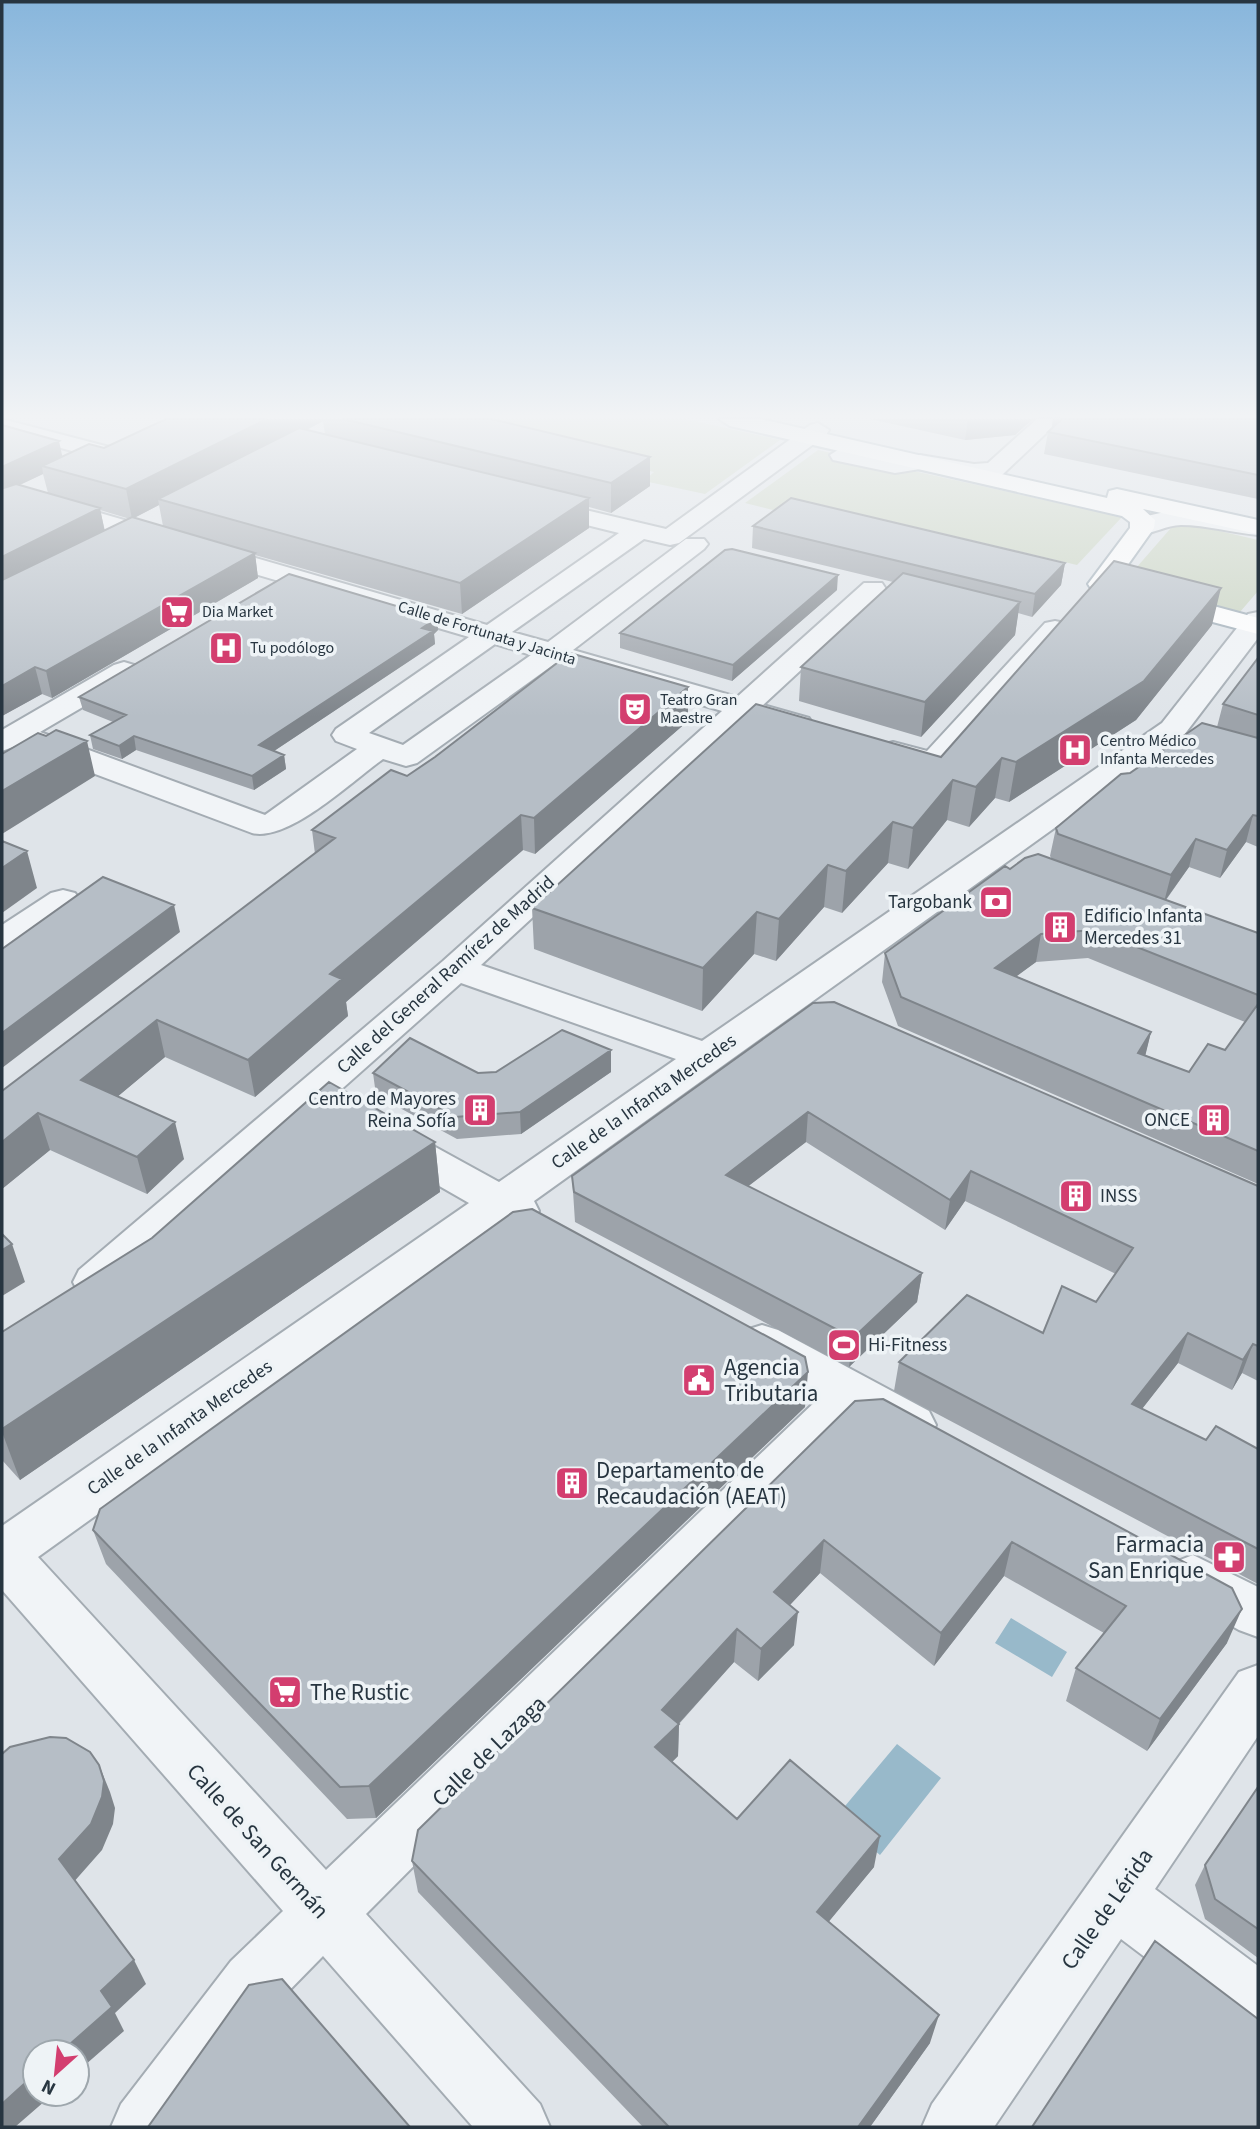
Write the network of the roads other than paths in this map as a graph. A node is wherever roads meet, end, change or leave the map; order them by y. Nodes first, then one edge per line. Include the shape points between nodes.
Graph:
1 (92, 518) edge
2 (156, 518) edge
3 (592, 518) edge
4 (722, 518) edge
5 (1141, 518) edge
6 (1162, 518) edge
7 (1194, 518) edge
8 (1210, 518) edge
9 (1142, 528) junction
10 (1258, 528) edge
11 (133, 530) junction
12 (640, 530) junction
13 (695, 544) junction
14 (98, 548) edge
15 (288, 574) junction
16 (873, 589) dead end
17 (253, 596) edge
18 (1087, 597) junction
19 (1257, 624) edge
20 (493, 634) junction
21 (553, 652) junction
22 (146, 658) edge
23 (743, 708) junction
24 (819, 730) edge
25 (9, 738) edge
26 (869, 745) edge
27 (379, 747) junction
28 (63, 900) dead end
29 (2, 942) edge
30 (456, 969) junction
31 (708, 1057) junction
32 (365, 1125) edge
33 (500, 1202) junction
34 (553, 1230) edge
35 (66, 1300) edge
36 (722, 1321) edge
37 (854, 1393) junction
38 (952, 1446) edge
39 (2, 1554) edge
40 (1160, 1560) edge
41 (1258, 1613) edge
42 (1258, 1690) edge
43 (1116, 1896) junction
44 (323, 1912) junction
45 (1258, 2004) edge
46 (144, 2127) edge
47 (517, 2127) edge
48 (955, 2127) edge

1 - 11 street, Calle de Fortunata y Jacinta
2 - 11 street
3 - 12 street
4 - 13 street
5 - 9 main road
6 - 9 street
7 - 10 street
8 - 10 main road
9 - 18 main road
11 - 14 street
11 - 15 street, Calle de Fortunata y Jacinta
12 - 13 street
12 - 20 street
13 - 21 street
15 - 17 street
15 - 20 street, Calle de Fortunata y Jacinta
16 - 23 street, Calle del General Ramírez de Madrid
18 - 19 main road
18 - 26 street via 1038,630 933,763
19 - 31 street, Calle de la Infanta Mercedes via 1185,733 824,994
20 - 21 street, Calle de Fortunata y Jacinta
20 - 27 street via 347,736
21 - 23 street, Calle de Fortunata y Jacinta
21 - 27 street via 406,757
22 - 25 street
23 - 24 street, Calle de Fortunata y Jacinta
23 - 30 street, Calle del General Ramírez de Madrid
25 - 27 street via 263,826
28 - 29 street
30 - 31 street
30 - 35 street, Calle del General Ramírez de Madrid via 99,1280
31 - 33 street, Calle de la Infanta Mercedes
32 - 33 street
33 - 34 street
33 - 39 street, Calle de la Infanta Mercedes
36 - 37 street
37 - 38 street
37 - 44 street, Calle de Lazaga
39 - 44 street, Calle de San Germán
40 - 41 street
42 - 43 street, Calle de Lérida
43 - 45 street
43 - 48 street, Calle de Lérida
44 - 46 street, Calle de Lazaga via 253,1983
44 - 47 street, Calle de San Germán

